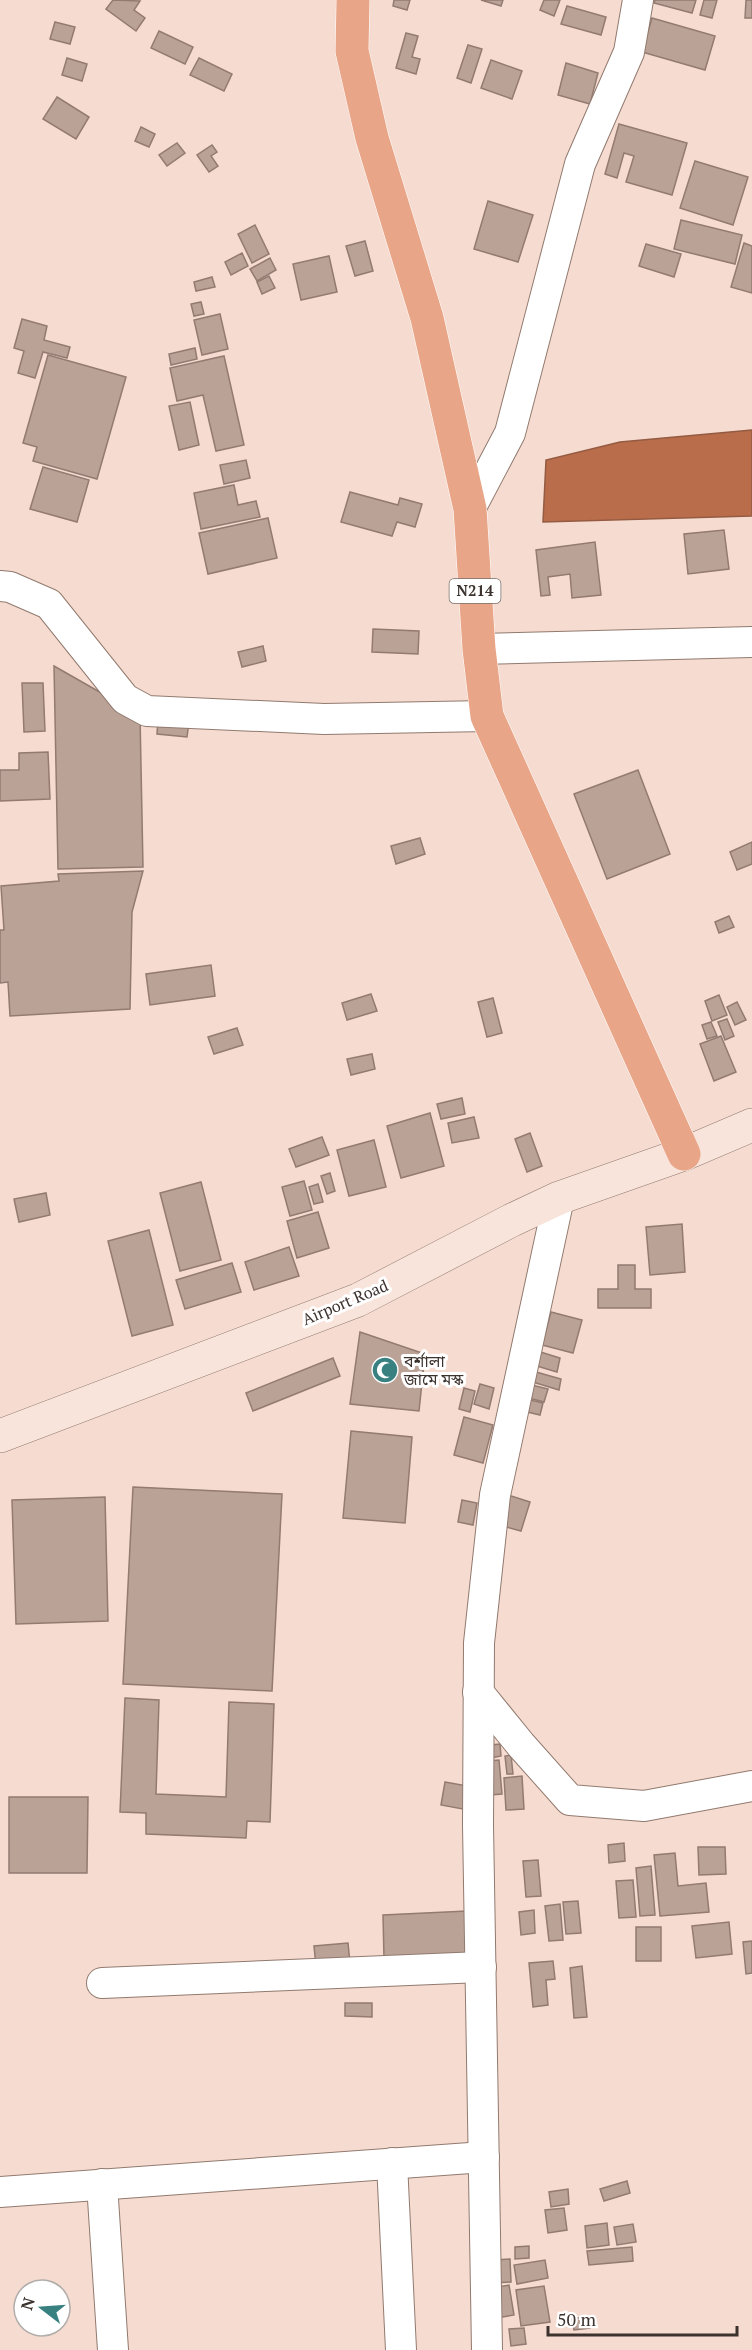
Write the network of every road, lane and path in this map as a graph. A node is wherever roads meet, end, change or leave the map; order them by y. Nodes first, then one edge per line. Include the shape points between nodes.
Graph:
1 (353, 0) edge
2 (638, 0) edge
3 (470, 509) junction
4 (0, 586) edge
5 (752, 642) edge
6 (479, 649) junction
7 (487, 716) junction
8 (752, 1125) edge
9 (684, 1154) junction
10 (560, 1198) junction
11 (0, 1436) edge
12 (478, 1692) junction
13 (752, 1786) edge
14 (481, 1967) junction
15 (102, 1983) dead end
16 (484, 2157) junction
17 (392, 2163) junction
18 (102, 2184) junction
19 (0, 2192) edge
20 (113, 2350) edge
21 (401, 2350) edge
22 (487, 2350) edge

1 - 3 highway, N214 via 352,51 372,138 427,318
2 - 3 street via 629,52 580,164 510,434
3 - 6 highway, N214
4 - 7 street via 49,604 125,699 147,711 324,719
5 - 6 street
6 - 7 highway, N214
7 - 9 highway, N214
8 - 9 main road, Airport Road
9 - 10 main road, Airport Road
10 - 11 main road, Airport Road via 358,1300
10 - 12 street via 495,1495 479,1643
12 - 13 street via 570,1800 644,1806
12 - 14 street
14 - 15 street
14 - 16 street
16 - 17 street
16 - 22 street
17 - 18 street
17 - 21 street
18 - 19 street
18 - 20 street

